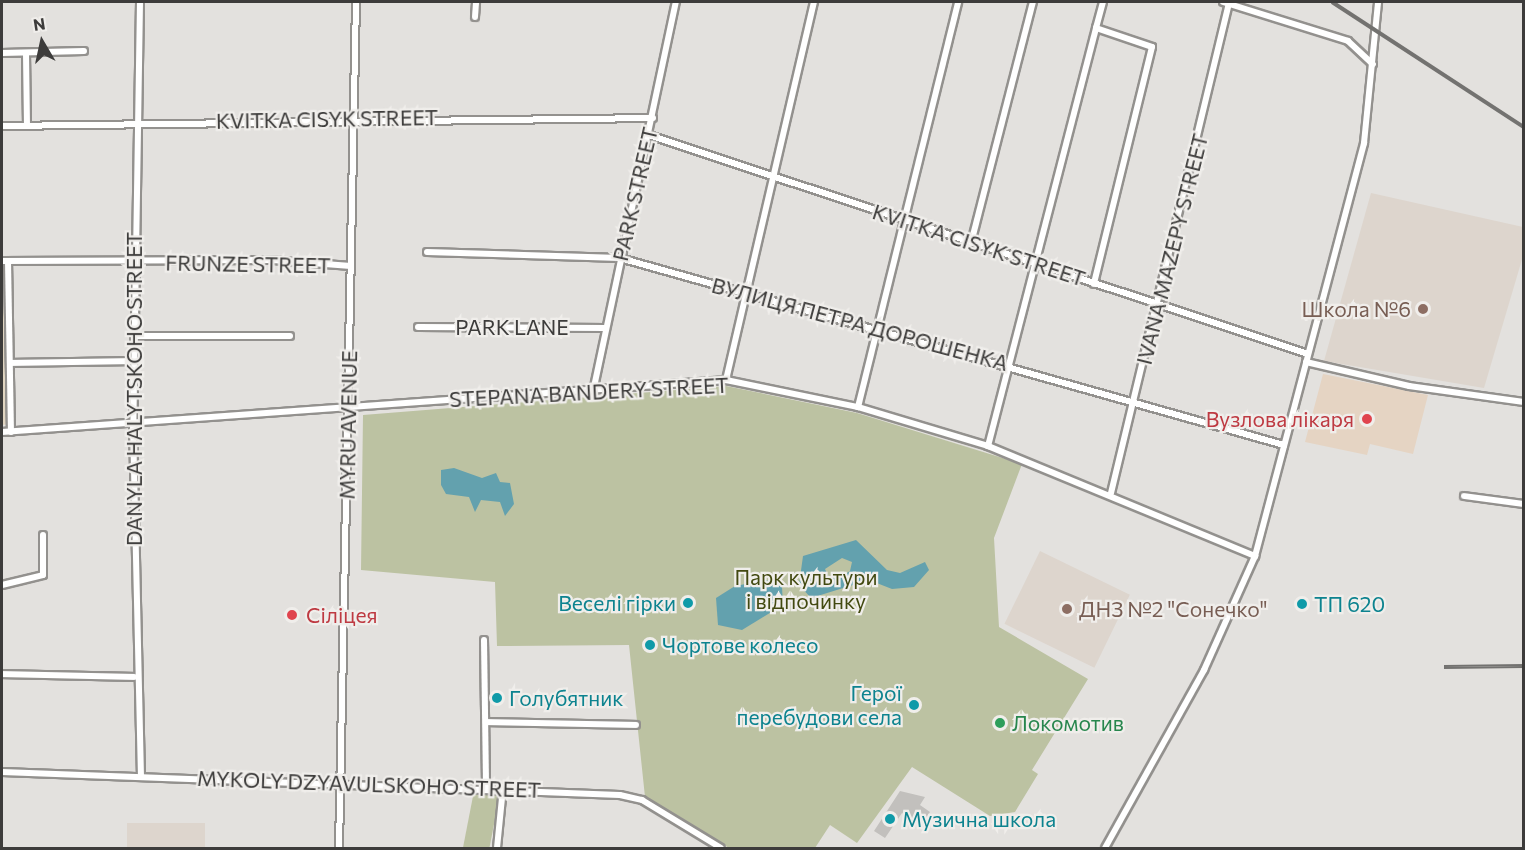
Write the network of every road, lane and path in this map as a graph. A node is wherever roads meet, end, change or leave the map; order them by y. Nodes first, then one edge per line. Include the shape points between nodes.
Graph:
1 (140, 2) edge
2 (356, 2) edge
3 (476, 2) edge
4 (676, 2) edge
5 (814, 2) edge
6 (958, 2) edge
7 (1033, 2) edge
8 (1103, 2) edge
9 (1226, 2) edge
10 (1378, 2) edge
11 (474, 17) dead end
12 (1096, 28) junction
13 (84, 51) dead end
14 (2, 53) edge
15 (26, 54) junction
16 (1373, 64) junction
17 (354, 118) junction
18 (652, 118) junction
19 (137, 122) junction
20 (2, 126) edge
21 (27, 126) junction
22 (649, 135) junction
23 (775, 178) junction
24 (903, 220) junction
25 (971, 243) junction
26 (427, 252) dead end
27 (620, 258) junction
28 (5, 261) edge
29 (134, 262) junction
30 (1035, 264) junction
31 (351, 266) junction
32 (1094, 284) junction
33 (744, 292) junction
34 (1159, 304) junction
35 (876, 326) junction
36 (418, 327) dead end
37 (606, 328) junction
38 (134, 336) junction
39 (290, 336) dead end
40 (1308, 354) junction
41 (134, 361) junction
42 (1306, 362) junction
43 (10, 363) junction
44 (1008, 364) junction
45 (726, 380) junction
46 (594, 387) junction
47 (1524, 402) edge
48 (1133, 405) junction
49 (858, 407) junction
50 (349, 409) junction
51 (133, 425) junction
52 (2, 432) edge
53 (11, 432) junction
54 (1284, 445) junction
55 (988, 446) junction
56 (1111, 493) junction
57 (1464, 496) dead end
58 (1524, 504) edge
59 (43, 535) dead end
60 (1256, 556) junction
61 (2, 585) edge
62 (484, 640) dead end
63 (2, 674) edge
64 (134, 677) junction
65 (486, 722) junction
66 (636, 725) dead end
67 (2, 772) edge
68 (141, 776) junction
69 (341, 783) junction
70 (486, 787) junction
71 (503, 788) junction
72 (339, 849) edge
73 (497, 849) edge
74 (721, 849) edge
75 (1105, 849) edge

1 - 19 street, DANYLA HALYTSKOHO STREET
2 - 17 street, MYRU AVENUE
3 - 11 street
4 - 18 street, PARK STREET
5 - 23 street
6 - 24 street
7 - 25 street
8 - 12 street
9 - 16 street via 1348,41
9 - 34 street, IVANA MAZEPY STREET
10 - 16 street
12 - 30 street
12 - 32 street via 1152,47
13 - 15 street
14 - 15 street
15 - 21 street
16 - 40 street via 1364,143
17 - 18 street, KVITKA CISYK STREET
17 - 19 street, KVITKA CISYK STREET
17 - 31 street, MYRU AVENUE
18 - 22 street, PARK STREET
19 - 21 street, KVITKA CISYK STREET
19 - 29 street, DANYLA HALYTSKOHO STREET
20 - 21 street, KVITKA CISYK STREET
22 - 23 street, KVITKA CISYK STREET
22 - 27 street, PARK STREET
23 - 24 street, KVITKA CISYK STREET
23 - 33 street
24 - 25 street, KVITKA CISYK STREET
24 - 35 street
25 - 30 street, KVITKA CISYK STREET
26 - 27 street, ВУЛИЦЯ ПЕТРА ДОРОШЕНКА
27 - 33 street, ВУЛИЦЯ ПЕТРА ДОРОШЕНКА
27 - 37 street, PARK STREET
28 - 29 street, FRUNZE STREET
28 - 43 street
29 - 31 street, FRUNZE STREET via 273,260
29 - 38 street, DANYLA HALYTSKOHO STREET
30 - 32 street, KVITKA CISYK STREET
30 - 44 street
31 - 50 street, MYRU AVENUE
32 - 34 street, KVITKA CISYK STREET
33 - 35 street, ВУЛИЦЯ ПЕТРА ДОРОШЕНКА
33 - 45 street
34 - 40 street, KVITKA CISYK STREET
34 - 48 street, IVANA MAZEPY STREET
35 - 44 street, ВУЛИЦЯ ПЕТРА ДОРОШЕНКА
35 - 49 street
36 - 37 street, PARK LANE
37 - 46 street, PARK STREET
38 - 39 street
38 - 41 street, DANYLA HALYTSKOHO STREET
40 - 42 street
41 - 43 street
41 - 51 street, DANYLA HALYTSKOHO STREET
42 - 47 street via 1399,384
42 - 54 street
43 - 53 street
44 - 48 street, ВУЛИЦЯ ПЕТРА ДОРОШЕНКА
44 - 55 street
45 - 46 street, STEPANA BANDERY STREET
45 - 49 street, STEPANA BANDERY STREET
46 - 50 street, STEPANA BANDERY STREET
48 - 54 street, ВУЛИЦЯ ПЕТРА ДОРОШЕНКА
48 - 56 street, IVANA MAZEPY STREET
49 - 55 street, STEPANA BANDERY STREET
50 - 51 street, STEPANA BANDERY STREET
50 - 69 street, MYRU AVENUE
51 - 53 street, STEPANA BANDERY STREET
51 - 64 street, DANYLA HALYTSKOHO STREET
52 - 53 street, STEPANA BANDERY STREET
54 - 60 street
55 - 56 street, STEPANA BANDERY STREET
56 - 60 street, STEPANA BANDERY STREET
57 - 58 street
59 - 61 street via 43,575
60 - 75 street via 1209,660
62 - 65 street
63 - 64 street
64 - 68 street, DANYLA HALYTSKOHO STREET
65 - 66 street
65 - 70 street
67 - 68 street, MYKOLY DZYAVULSKOHO STREET
68 - 69 street, MYKOLY DZYAVULSKOHO STREET
69 - 70 street, MYKOLY DZYAVULSKOHO STREET
69 - 72 street, MYRU AVENUE
70 - 71 street, MYKOLY DZYAVULSKOHO STREET
71 - 73 street
71 - 74 street, MYKOLY DZYAVULSKOHO STREET via 642,800

